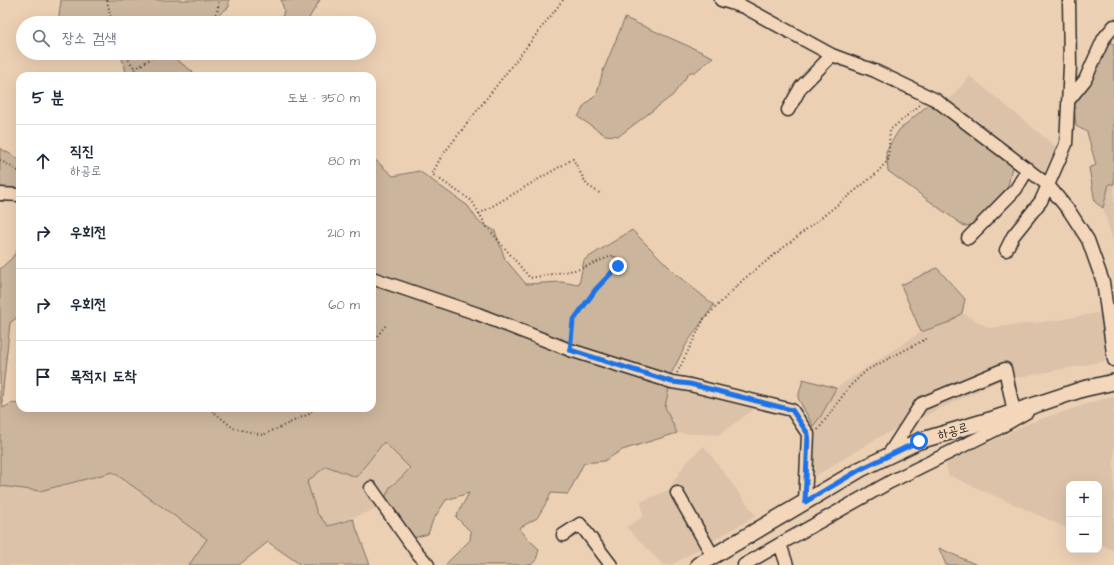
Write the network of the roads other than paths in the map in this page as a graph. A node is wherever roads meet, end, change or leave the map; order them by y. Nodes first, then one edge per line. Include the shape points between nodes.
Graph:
1 (721, 0) edge
2 (1070, 0) edge
3 (1114, 26) edge
4 (832, 55) junction
5 (1068, 101) junction
6 (788, 110) dead end
7 (1028, 169) junction
8 (1048, 184) junction
9 (0, 194) edge
10 (16, 195) edge
11 (968, 238) dead end
12 (1006, 250) dead end
13 (376, 279) edge
14 (1114, 360) edge
15 (1114, 382) edge
16 (1042, 403) junction
17 (1014, 412) junction
18 (886, 457) junction
19 (371, 488) dead end
20 (677, 493) dead end
21 (805, 502) junction
22 (563, 535) dead end
23 (780, 544) junction
24 (713, 556) junction
25 (428, 565) edge
26 (611, 565) edge
27 (698, 565) edge
28 (744, 565) edge
29 (787, 565) edge

1 - 4 street via 744,7
2 - 5 street
3 - 5 street via 1104,38 1085,80
4 - 6 street via 801,87
4 - 7 street via 875,71 943,104
5 - 8 street via 1066,144
7 - 8 street
7 - 11 street via 1016,189
8 - 12 street via 1041,201 1013,236
8 - 14 street via 1088,240 1103,282
9 - 10 street
13 - 21 street via 478,314 570,350 672,382 690,384 792,410 808,434
15 - 16 main road, 하공로
16 - 17 main road, 하공로
16 - 23 street via 999,428 890,482
17 - 18 main road, 하공로 via 919,441
17 - 18 street via 1005,369 921,404
18 - 21 main road, 하공로
19 - 25 street
20 - 24 street
21 - 24 main road, 하공로
22 - 26 street via 580,524
23 - 28 street
23 - 29 street
24 - 27 main road, 하공로

